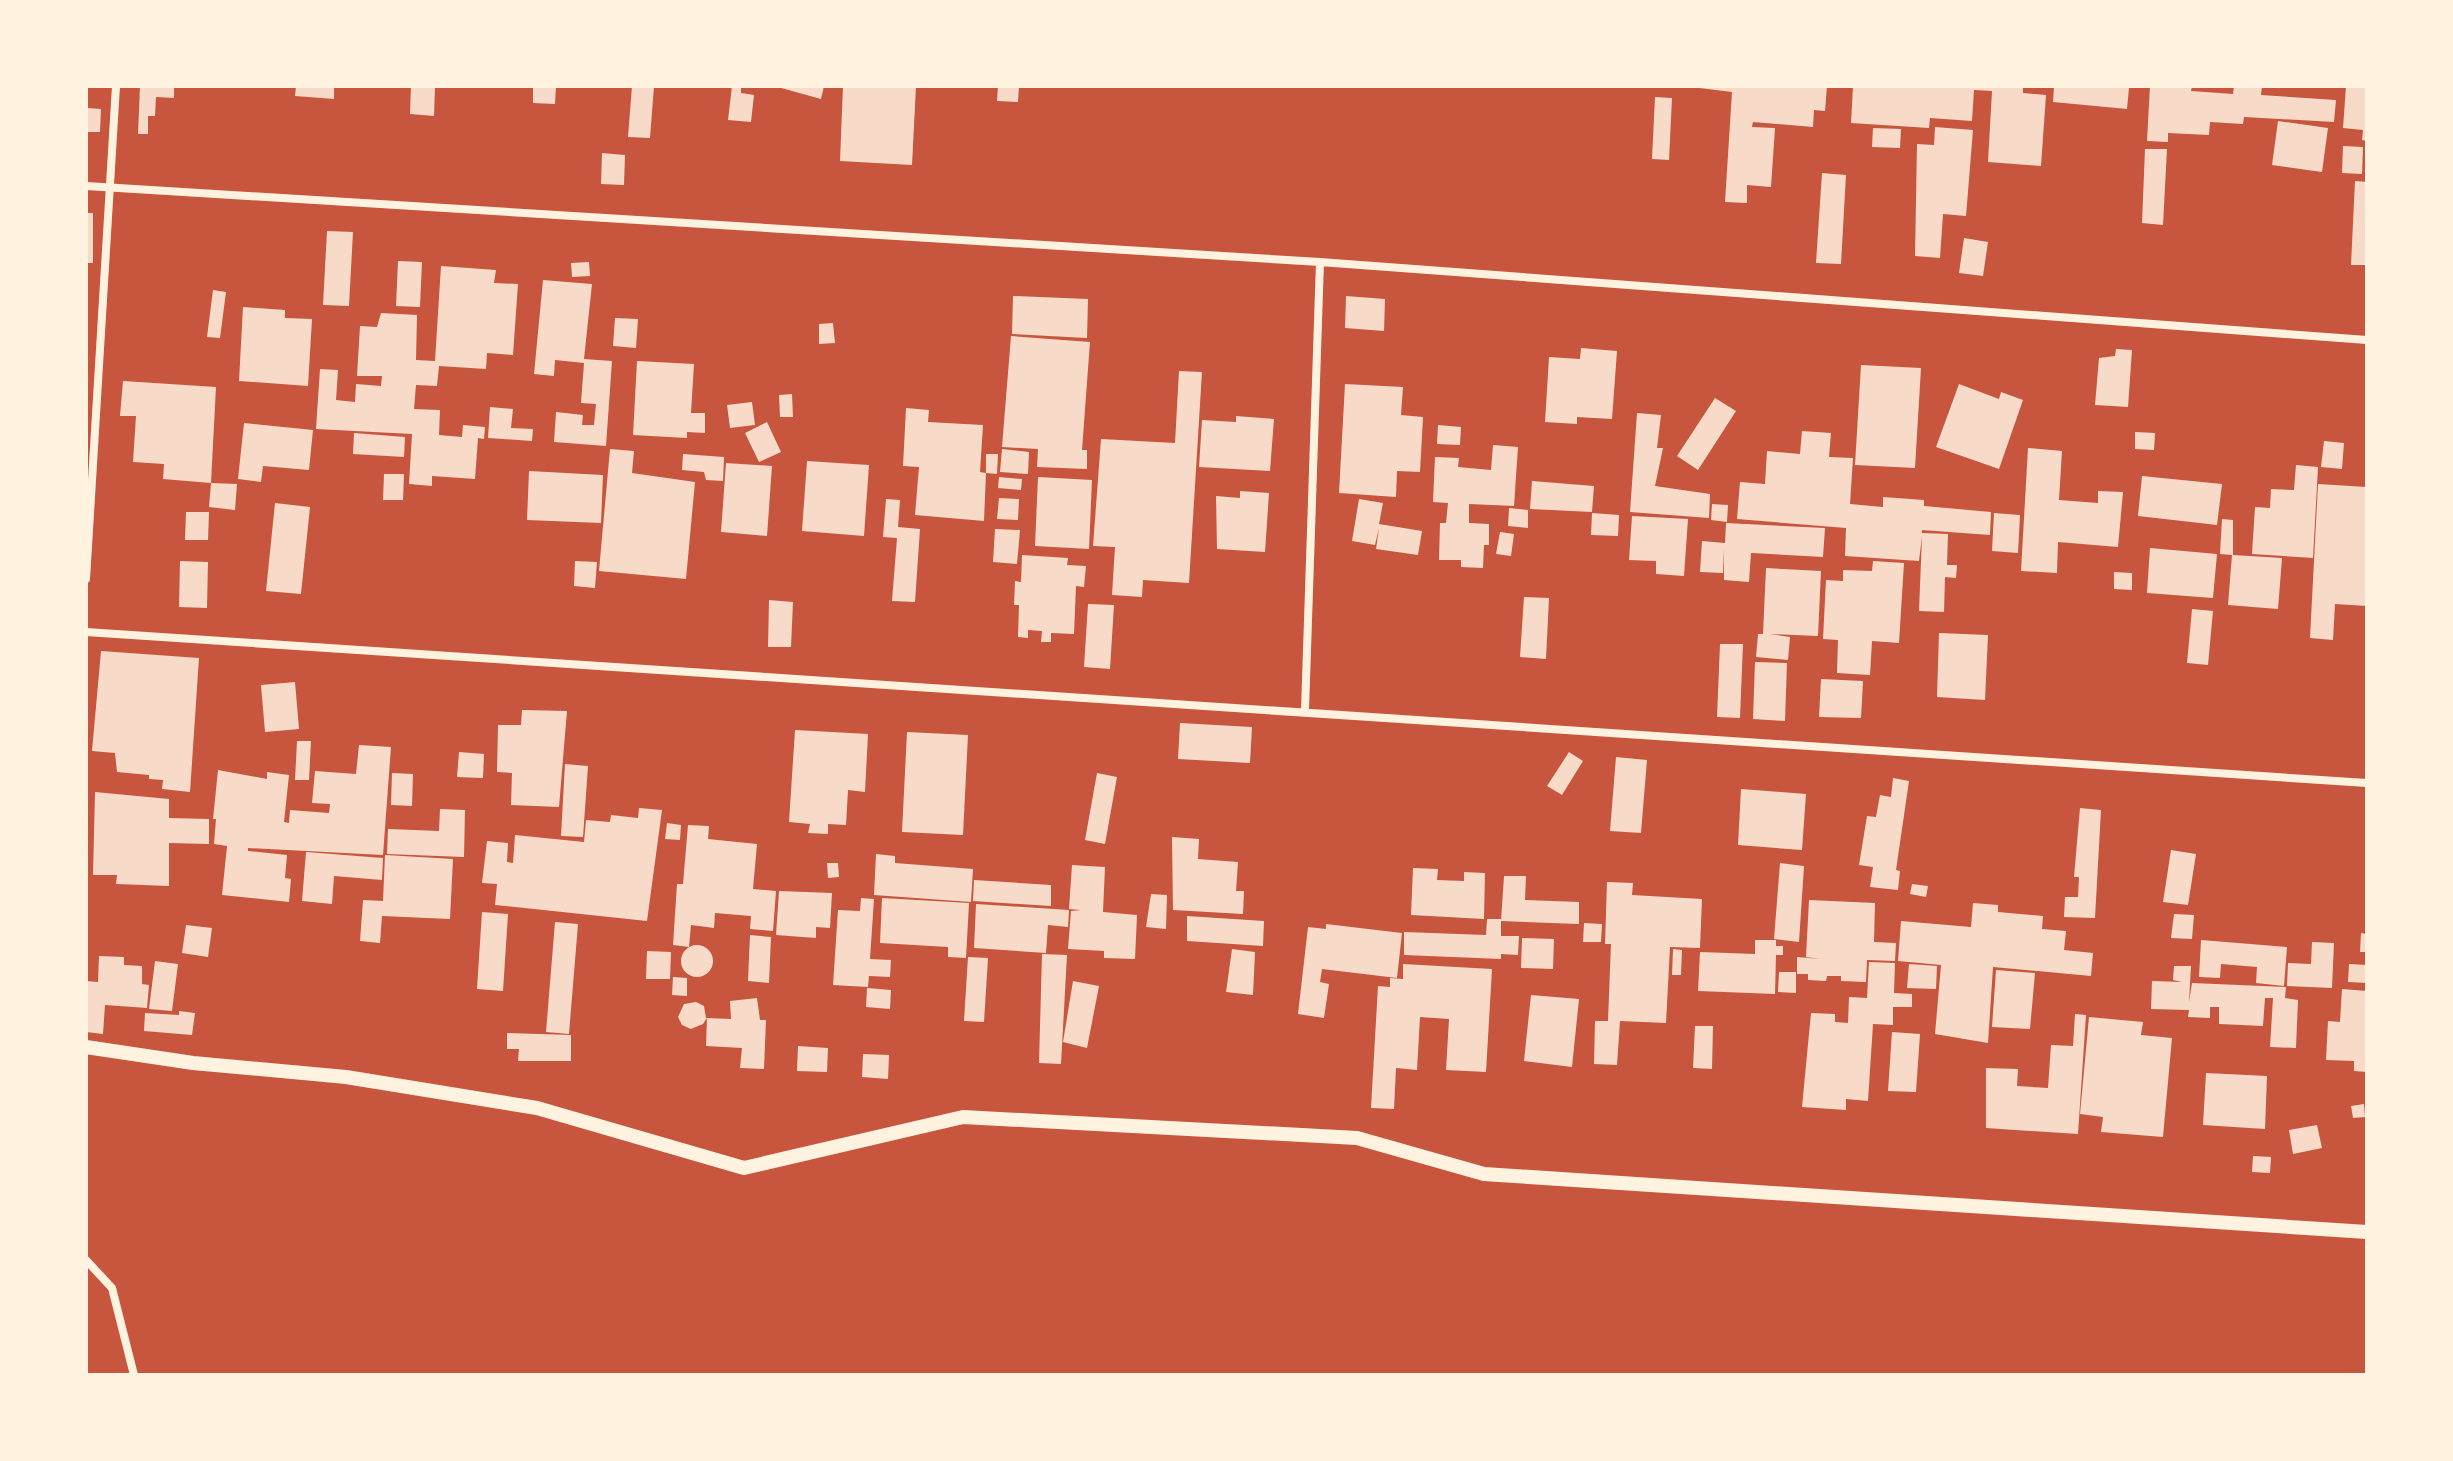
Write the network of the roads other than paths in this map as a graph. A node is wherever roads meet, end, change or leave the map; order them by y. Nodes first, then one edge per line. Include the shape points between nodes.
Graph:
1 (116, 86) edge
2 (86, 186) edge
3 (108, 187) junction
4 (1320, 262) junction
5 (2367, 340) edge
6 (86, 579) edge
7 (86, 632) edge
8 (1305, 710) junction
9 (2367, 783) edge
10 (86, 1047) edge
11 (2367, 1232) edge
12 (86, 1260) edge
13 (134, 1375) edge

1 - 3 street
2 - 3 street
3 - 4 street
3 - 6 street
4 - 5 street
4 - 8 street
7 - 8 street
8 - 9 street
10 - 11 street via 346,1077 537,1108 744,1168 963,1117 1357,1138 1484,1174
12 - 13 street via 112,1288

